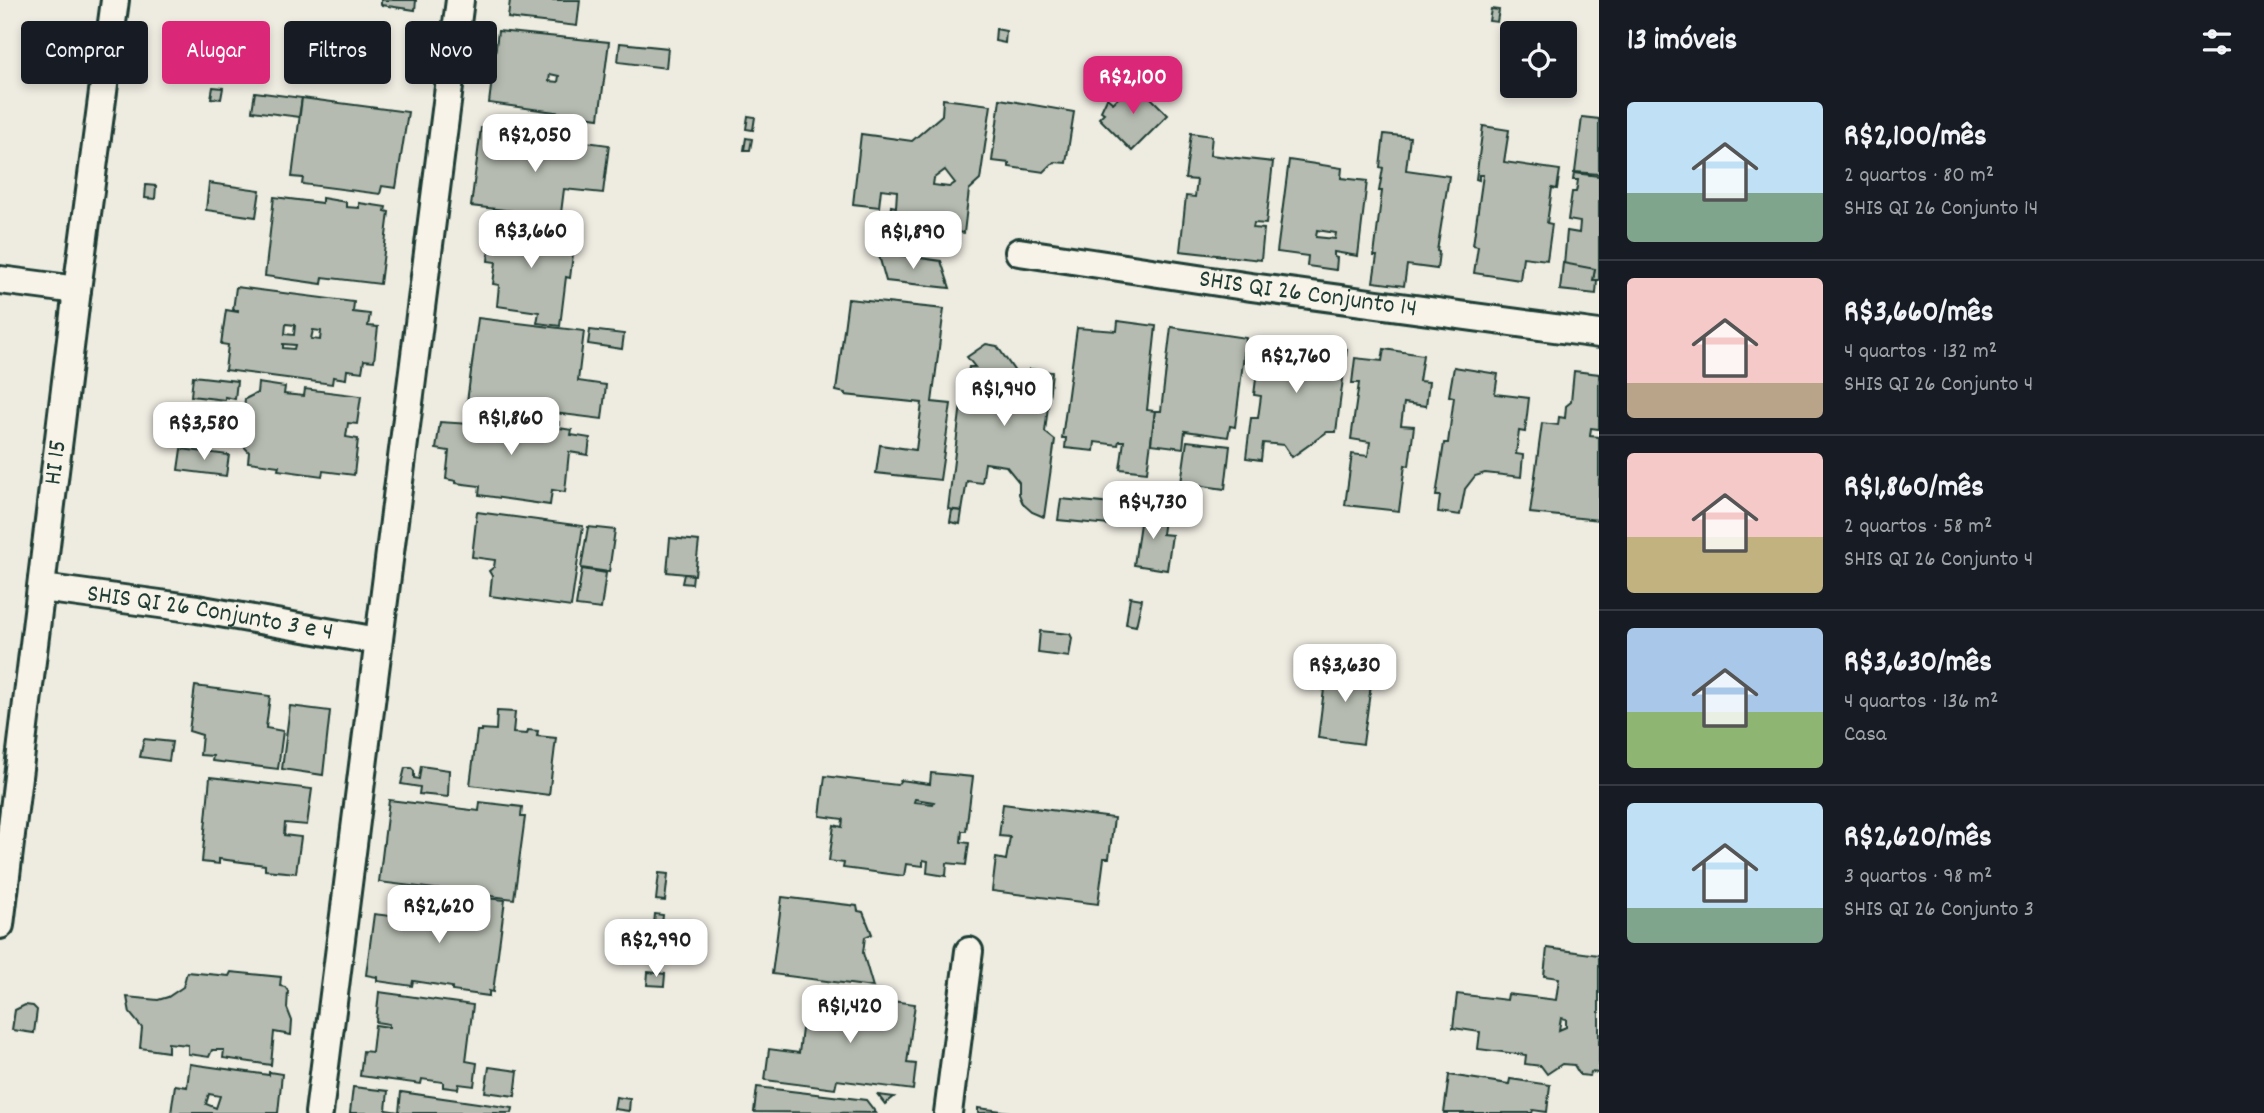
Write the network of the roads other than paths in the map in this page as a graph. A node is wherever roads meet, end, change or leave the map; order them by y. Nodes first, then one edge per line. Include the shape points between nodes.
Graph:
1 (115, 0) edge
2 (460, 0) edge
3 (1018, 252) dead end
4 (0, 280) edge
5 (77, 290) junction
6 (1599, 334) edge
7 (42, 588) junction
8 (378, 641) junction
9 (0, 925) edge
10 (969, 951) dead end
11 (319, 1113) edge
12 (948, 1113) edge

1 - 5 street, HI 15
2 - 8 street
3 - 6 street, SHIS QI 26 Conjunto 14
4 - 5 street
5 - 7 street, HI 15
7 - 8 street, SHIS QI 26 Conjunto 3 e 4
7 - 9 street, HI 15
8 - 11 street
10 - 12 street

